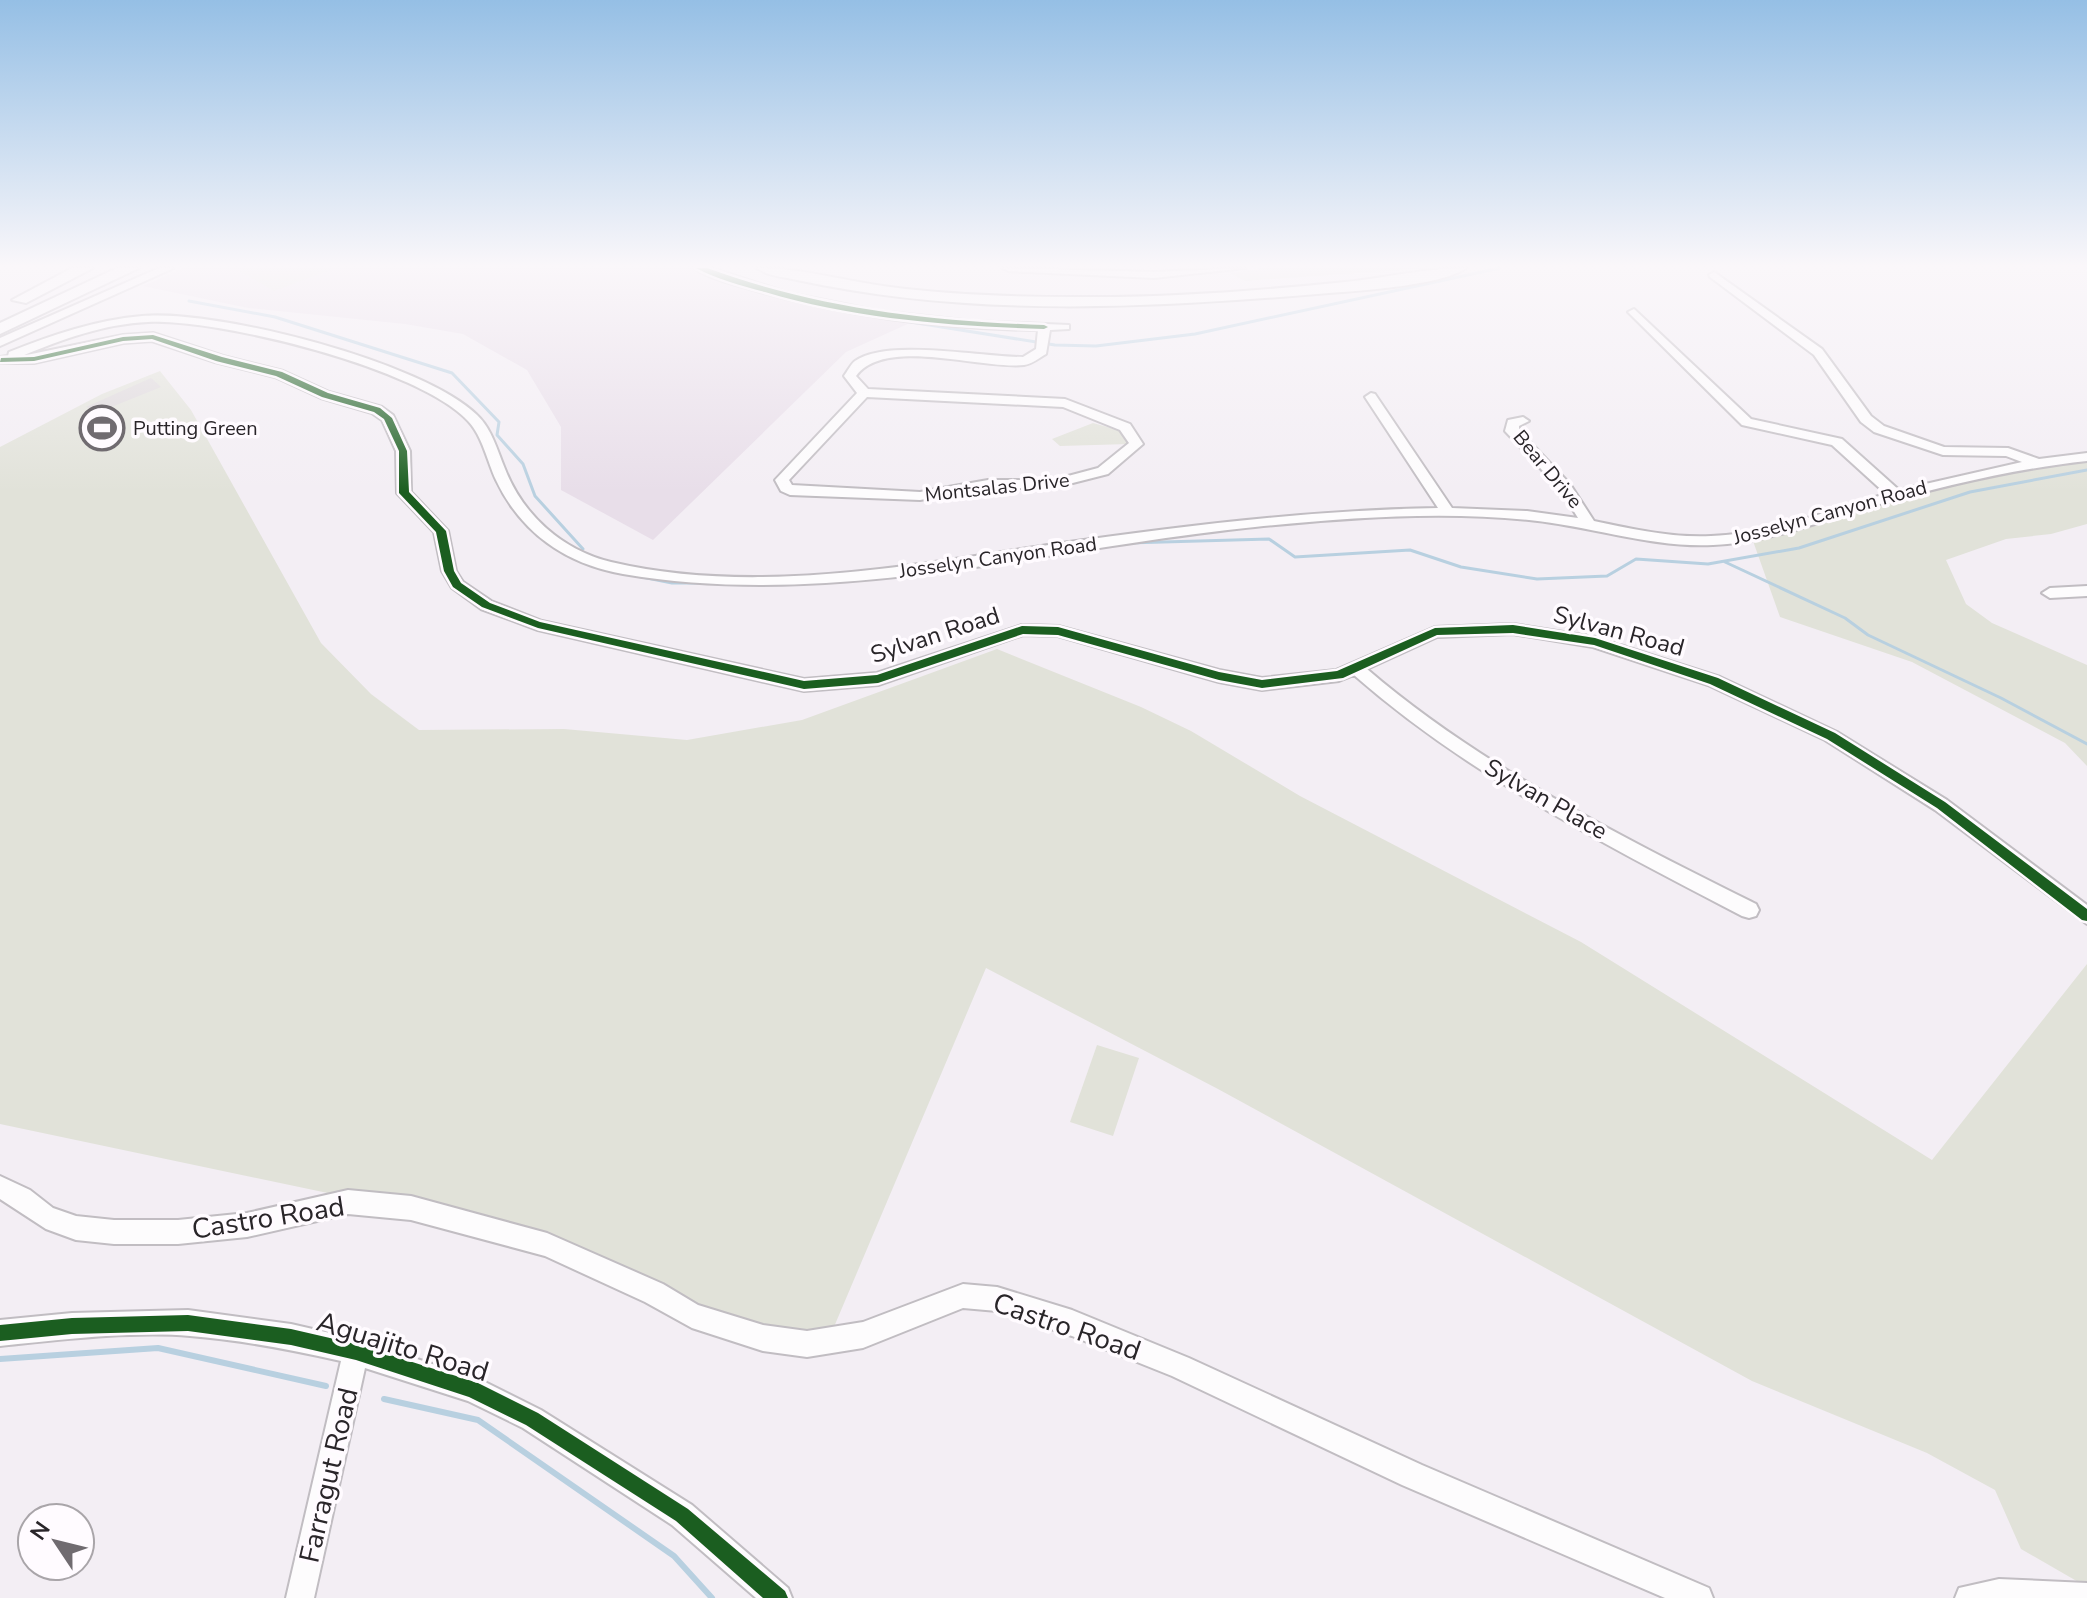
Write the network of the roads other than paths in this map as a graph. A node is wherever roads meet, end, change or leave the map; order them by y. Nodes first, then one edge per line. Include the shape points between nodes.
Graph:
1 (48, 343) edge
2 (104, 343) edge
3 (170, 343) edge
4 (294, 343) edge
5 (1043, 343) edge
6 (1665, 343) edge
7 (1805, 343) edge
8 (1, 361) edge
9 (864, 393) junction
10 (1371, 397) dead end
11 (1523, 421) dead end
12 (2087, 457) edge
13 (2035, 462) junction
14 (1896, 495) junction
15 (1448, 512) junction
16 (1589, 525) junction
17 (2087, 591) edge
18 (2050, 593) dead end
19 (1356, 668) junction
20 (1749, 910) dead end
21 (2087, 916) edge
22 (0, 1187) edge
23 (0, 1333) edge
24 (356, 1352) junction
25 (2000, 1595) edge
26 (2087, 1597) edge
27 (300, 1598) edge
28 (778, 1598) edge
29 (1699, 1598) edge
30 (1969, 1598) edge

1 - 8 street, Josselyn Canyon Road
2 - 8 street, Sylvan Road
3 - 19 street, Sylvan Road via 377,410 392,424 403,451 404,493 437,524 457,585 471,597 538,625 782,681 825,685 878,679 1003,634 1040,629 1242,682 1297,682
4 - 15 street, Josselyn Canyon Road via 434,391 485,433 520,511 557,545 599,564 667,575 863,575 1202,528
5 - 9 street via 1042,351 1025,361 890,353 867,357 850,376
6 - 14 street via 1747,422 1837,442
7 - 13 street via 1879,429 1943,451 2008,452
9 - 9 street, Montsalas Drive via 1065,403 1125,427 1136,444 1103,471 1053,484 988,484 920,496 786,488 782,480
10 - 15 street
11 - 16 street, Bear Drive via 1513,423 1512,431 1565,487
12 - 13 street, Josselyn Canyon Road
13 - 14 street, Josselyn Canyon Road
14 - 16 street, Josselyn Canyon Road via 1724,540 1669,539
15 - 16 street, Josselyn Canyon Road
17 - 18 street
19 - 20 street, Sylvan Place via 1451,743 1612,838
19 - 21 street, Sylvan Road via 1435,632 1490,628 1595,642 1676,668 1748,695 1863,754 1941,805
22 - 29 street, Castro Road via 46,1217 76,1228 114,1232 247,1225 348,1202 411,1208 547,1245 692,1316 763,1338 807,1344 863,1335 963,1296 997,1299 1180,1367 1412,1475
23 - 24 street, Aguajito Road via 188,1323
24 - 27 street, Farragut Road
24 - 28 street, Aguajito Road via 472,1389 532,1419 682,1515
25 - 26 street
25 - 30 street

